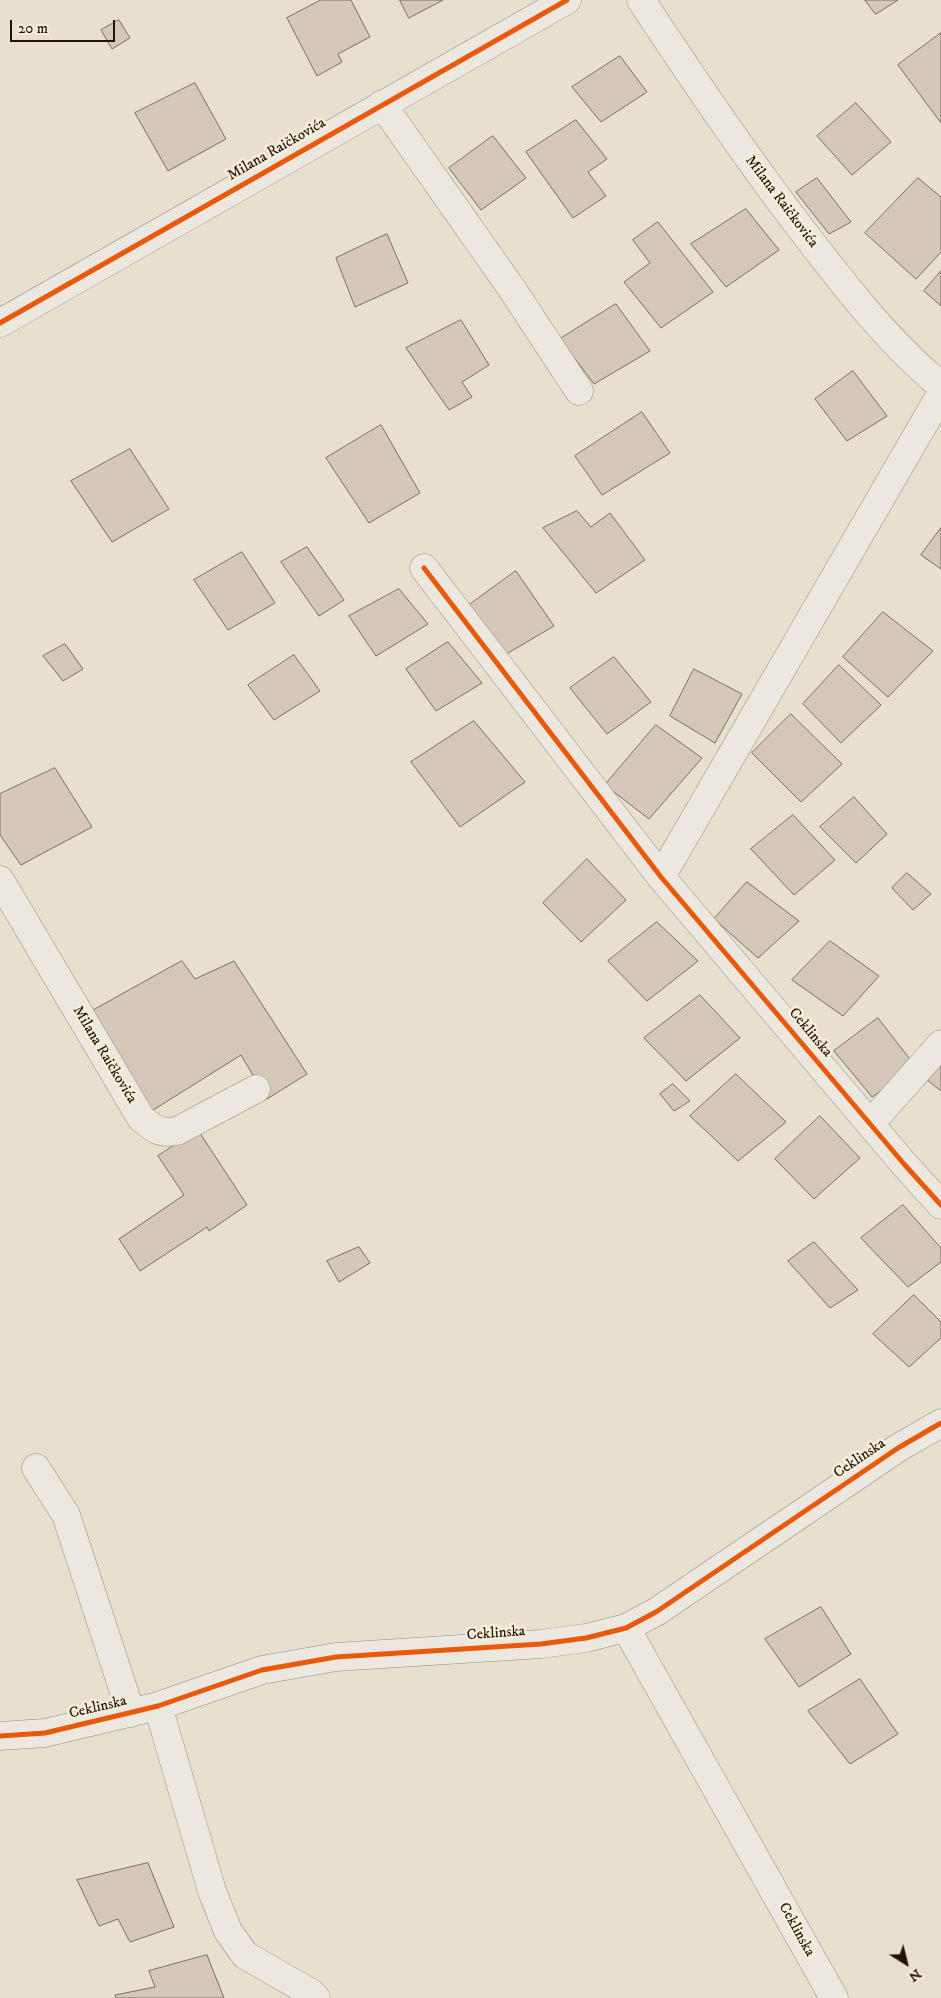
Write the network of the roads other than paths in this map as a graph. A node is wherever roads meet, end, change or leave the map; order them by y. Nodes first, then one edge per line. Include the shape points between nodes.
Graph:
1 (567, 0) edge
2 (641, 0) edge
3 (382, 104) junction
4 (0, 323) edge
5 (941, 386) edge
6 (579, 391) dead end
7 (941, 394) edge
8 (424, 568) dead end
9 (661, 876) junction
10 (0, 880) edge
11 (941, 1044) edge
12 (256, 1089) dead end
13 (870, 1124) junction
14 (941, 1205) edge
15 (941, 1423) edge
16 (36, 1468) dead end
17 (626, 1628) junction
18 (158, 1706) junction
19 (131, 1713) junction
20 (0, 1736) edge
21 (316, 1998) edge
22 (834, 1998) edge

1 - 3 street, Milana Raičkovića
2 - 5 street, Milana Raičkovića via 748,160 836,275 905,355
3 - 4 street, Milana Raičkovića
3 - 6 street
7 - 9 street
8 - 9 street, Ceklinska
9 - 13 street, Ceklinska
10 - 12 street, Milana Raičkovića via 141,1118 155,1130 177,1131
11 - 13 street
13 - 14 street, Ceklinska
15 - 17 street, Ceklinska via 898,1448 656,1612
16 - 19 street via 66,1515
17 - 18 street, Ceklinska via 541,1644 336,1657 262,1670
17 - 22 street, Ceklinska
18 - 19 street, Ceklinska
18 - 21 street via 212,1891 228,1931 246,1954
19 - 20 street, Ceklinska via 45,1733

